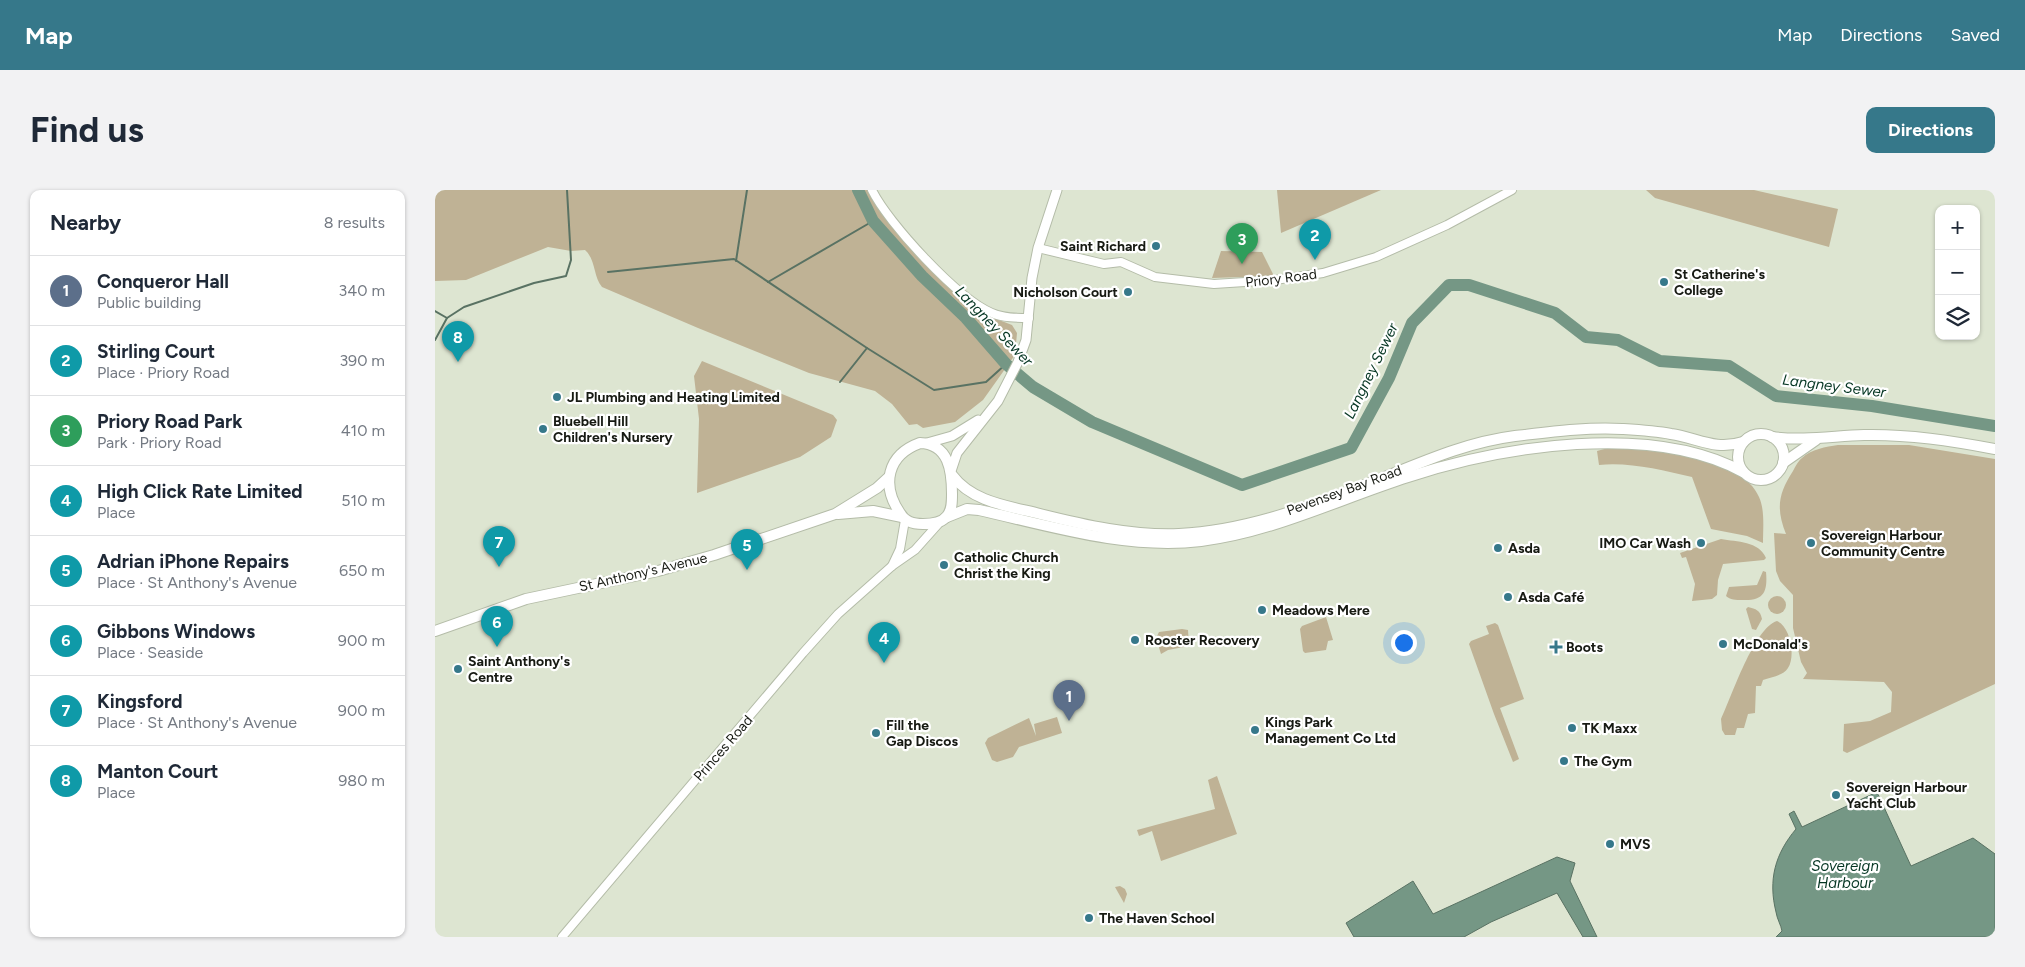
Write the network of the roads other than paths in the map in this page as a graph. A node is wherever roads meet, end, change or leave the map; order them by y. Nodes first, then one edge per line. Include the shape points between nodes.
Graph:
1 (872, 190) edge
2 (1057, 190) edge
3 (1512, 190) edge
4 (1038, 248) junction
5 (1029, 318) junction
6 (985, 416) junction
7 (1772, 437) junction
8 (1817, 439) junction
9 (1743, 442) junction
10 (927, 443) junction
11 (1995, 449) edge
12 (1783, 463) junction
13 (1743, 472) junction
14 (951, 473) junction
15 (889, 477) junction
16 (835, 514) junction
17 (903, 518) junction
18 (943, 519) junction
19 (892, 566) junction
20 (435, 631) edge
21 (561, 937) edge

1 - 5 street via 888,216 934,266 975,303 992,314
2 - 4 main road
3 - 4 street, Priory Road via 1447,225 1376,257 1323,273 1275,280 1214,284 1155,277 1121,262 1104,264
4 - 5 main road
5 - 6 main road via 1026,340 1013,375
6 - 10 main road via 961,432
6 - 14 main road via 957,453
7 - 8 main road
7 - 9 main road via 1754,435
7 - 12 main road via 1782,448
8 - 11 main road via 1866,435 1924,438
8 - 12 main road
9 - 13 main road via 1738,456
9 - 14 main road, Pevensey Bay Road via 1727,447 1717,446 1672,434 1620,428 1581,428 1510,437 1431,457 1304,507 1229,528 1176,534 1098,526 984,500 964,489
10 - 14 main road via 944,454
10 - 15 main road via 909,447 901,453 894,461
12 - 13 main road via 1777,473 1767,479 1755,479
13 - 18 main road, Pevensey Bay Road via 1720,461 1680,450 1641,444 1579,444 1478,458 1408,477 1323,509 1222,537 1175,542 1137,541 967,509
14 - 18 main road via 952,504
15 - 16 main road, St Anthony's Avenue
15 - 17 main road via 892,498
16 - 17 main road, St Anthony's Avenue via 873,511
16 - 20 main road, St Anthony's Avenue via 682,566 505,604
17 - 18 main road via 917,524
17 - 19 street, Princes Road via 900,549
18 - 19 street, Princes Road via 915,550
19 - 21 street, Princes Road via 838,614 803,653

